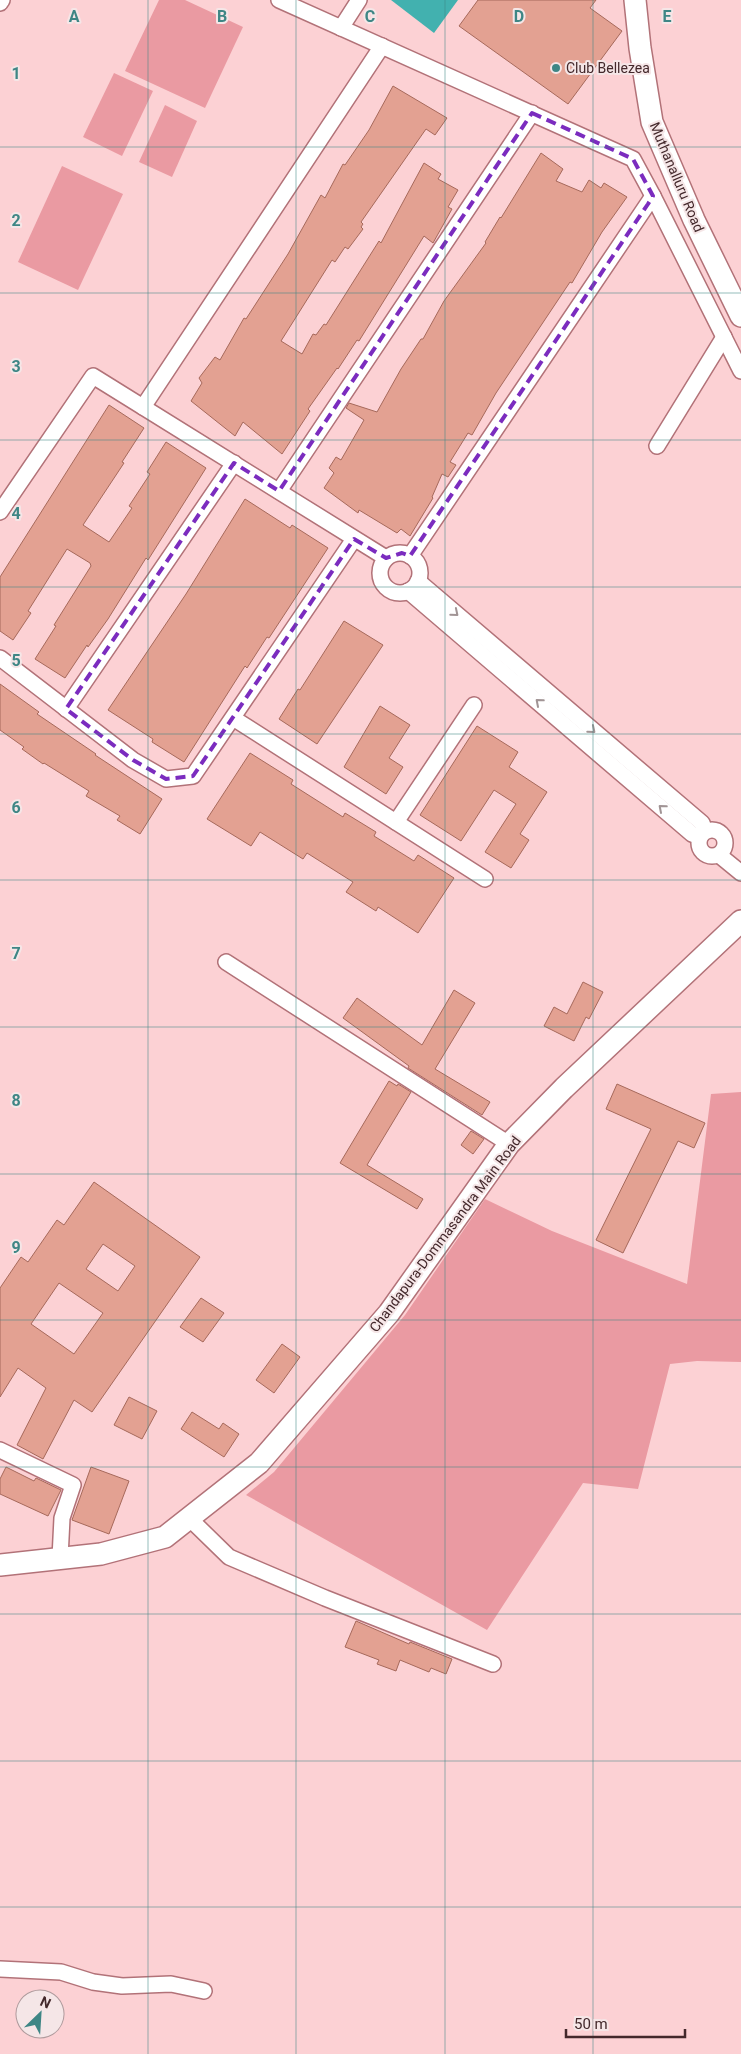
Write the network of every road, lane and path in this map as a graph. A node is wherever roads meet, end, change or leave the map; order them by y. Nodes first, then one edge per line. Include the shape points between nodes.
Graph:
1 (279, 0) edge
2 (359, 0) edge
3 (635, 0) edge
4 (341, 28) junction
5 (382, 46) junction
6 (532, 113) junction
7 (653, 196) junction
8 (741, 316) edge
9 (724, 337) junction
10 (741, 371) edge
11 (143, 407) junction
12 (657, 446) dead end
13 (234, 463) junction
14 (278, 491) junction
15 (0, 512) edge
16 (354, 539) junction
17 (410, 556) junction
18 (386, 558) junction
19 (413, 586) junction
20 (0, 658) edge
21 (474, 705) dead end
22 (66, 709) junction
23 (233, 718) junction
24 (396, 822) junction
25 (703, 834) junction
26 (722, 851) junction
27 (741, 860) edge
28 (741, 874) edge
29 (485, 879) dead end
30 (741, 921) edge
31 (226, 962) dead end
32 (509, 1144) junction
33 (0, 1450) edge
34 (189, 1518) junction
35 (60, 1558) junction
36 (0, 1565) edge
37 (494, 1664) dead end
38 (0, 1969) edge
39 (204, 1991) dead end

1 - 4 street
2 - 4 street
3 - 8 main road, Muthanalluru Road via 652,122 694,220
4 - 5 street
5 - 6 street
5 - 11 street
6 - 7 street via 633,159
6 - 14 street
7 - 9 street
7 - 17 street
9 - 10 street
9 - 12 street
11 - 13 street
11 - 15 street via 93,376
13 - 14 street
13 - 22 street
14 - 16 street
16 - 18 street
16 - 23 street
17 - 18 street via 402,553
17 - 19 street via 417,562 420,572
18 - 19 street via 380,573 386,587 400,593
19 - 25 street via 692,834
20 - 22 street
21 - 24 street
22 - 23 street via 133,760 166,780 193,776
23 - 24 street
24 - 29 street
25 - 26 street via 712,829 724,835 726,842
25 - 26 street via 699,845 703,853 711,856
26 - 27 street
26 - 28 street
30 - 32 main road, Chandapura-Dommasandra Main Road
31 - 32 street
32 - 34 main road, Chandapura-Dommasandra Main Road via 377,1326 260,1462
33 - 35 street via 73,1484 62,1518
34 - 35 main road, Chandapura-Dommasandra Main Road via 165,1537 100,1554
34 - 37 street via 229,1557
35 - 36 main road, Chandapura-Dommasandra Main Road
38 - 39 street via 61,1972 93,1982 122,1986 172,1984

